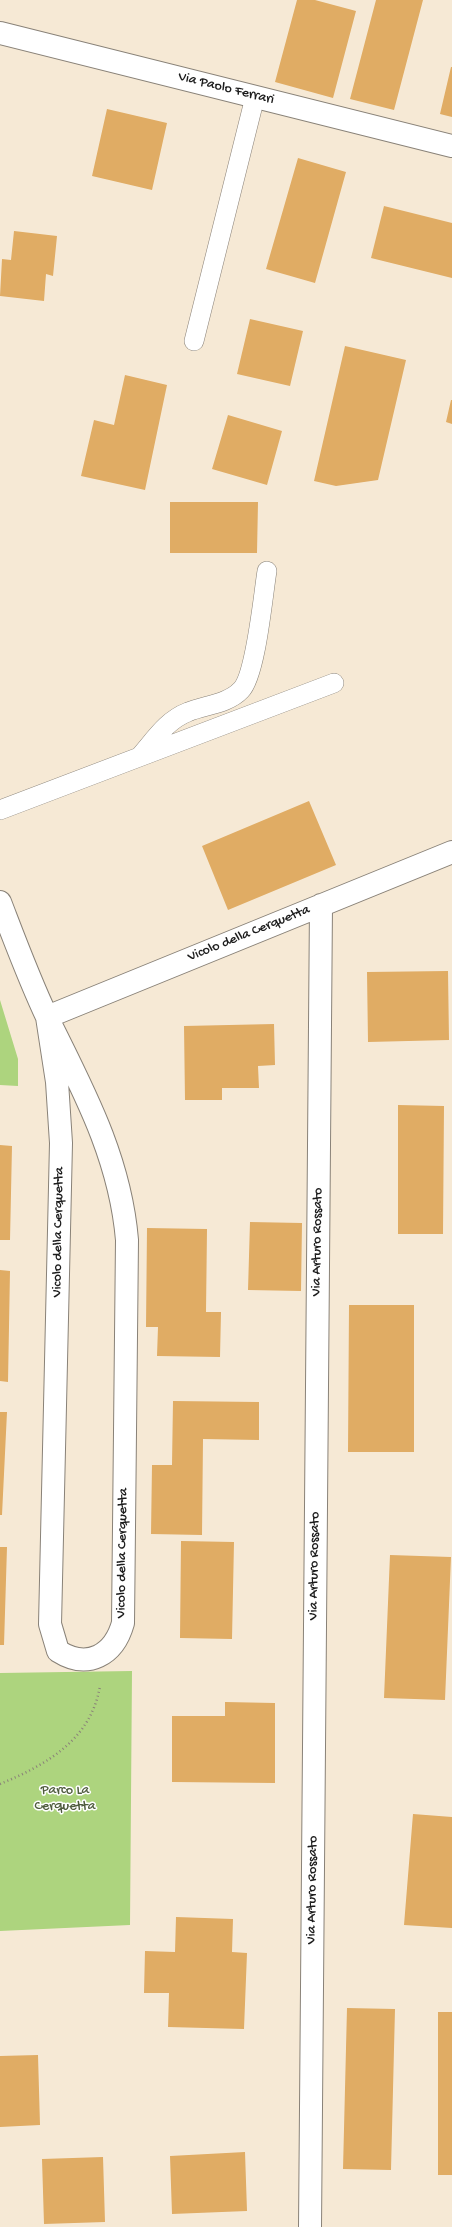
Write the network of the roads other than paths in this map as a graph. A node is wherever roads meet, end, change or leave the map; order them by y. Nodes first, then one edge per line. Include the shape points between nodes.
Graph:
1 (0, 33) edge
2 (255, 96) junction
3 (452, 146) edge
4 (194, 341) dead end
5 (266, 571) dead end
6 (334, 683) dead end
7 (140, 756) junction
8 (0, 810) edge
9 (452, 852) edge
10 (0, 902) edge
11 (321, 904) junction
12 (47, 1017) junction
13 (310, 2227) edge

1 - 2 street, Via Paolo Ferrari
2 - 3 street, Via Paolo Ferrari
2 - 4 lane
5 - 7 lane via 251,667 242,689 230,698 188,712 172,721
6 - 7 lane
7 - 8 lane
9 - 11 street, Vicolo della Cerquetta
10 - 12 street, Vicolo della Cerquetta via 27,974
11 - 12 street, Vicolo della Cerquetta
11 - 13 street, Via Arturo Rossato
12 - 12 street, Vicolo della Cerquetta via 57,1082 61,1143 50,1624 58,1651 73,1659 100,1656 110,1649 119,1637 123,1623 127,1240 122,1198 106,1145 73,1066

